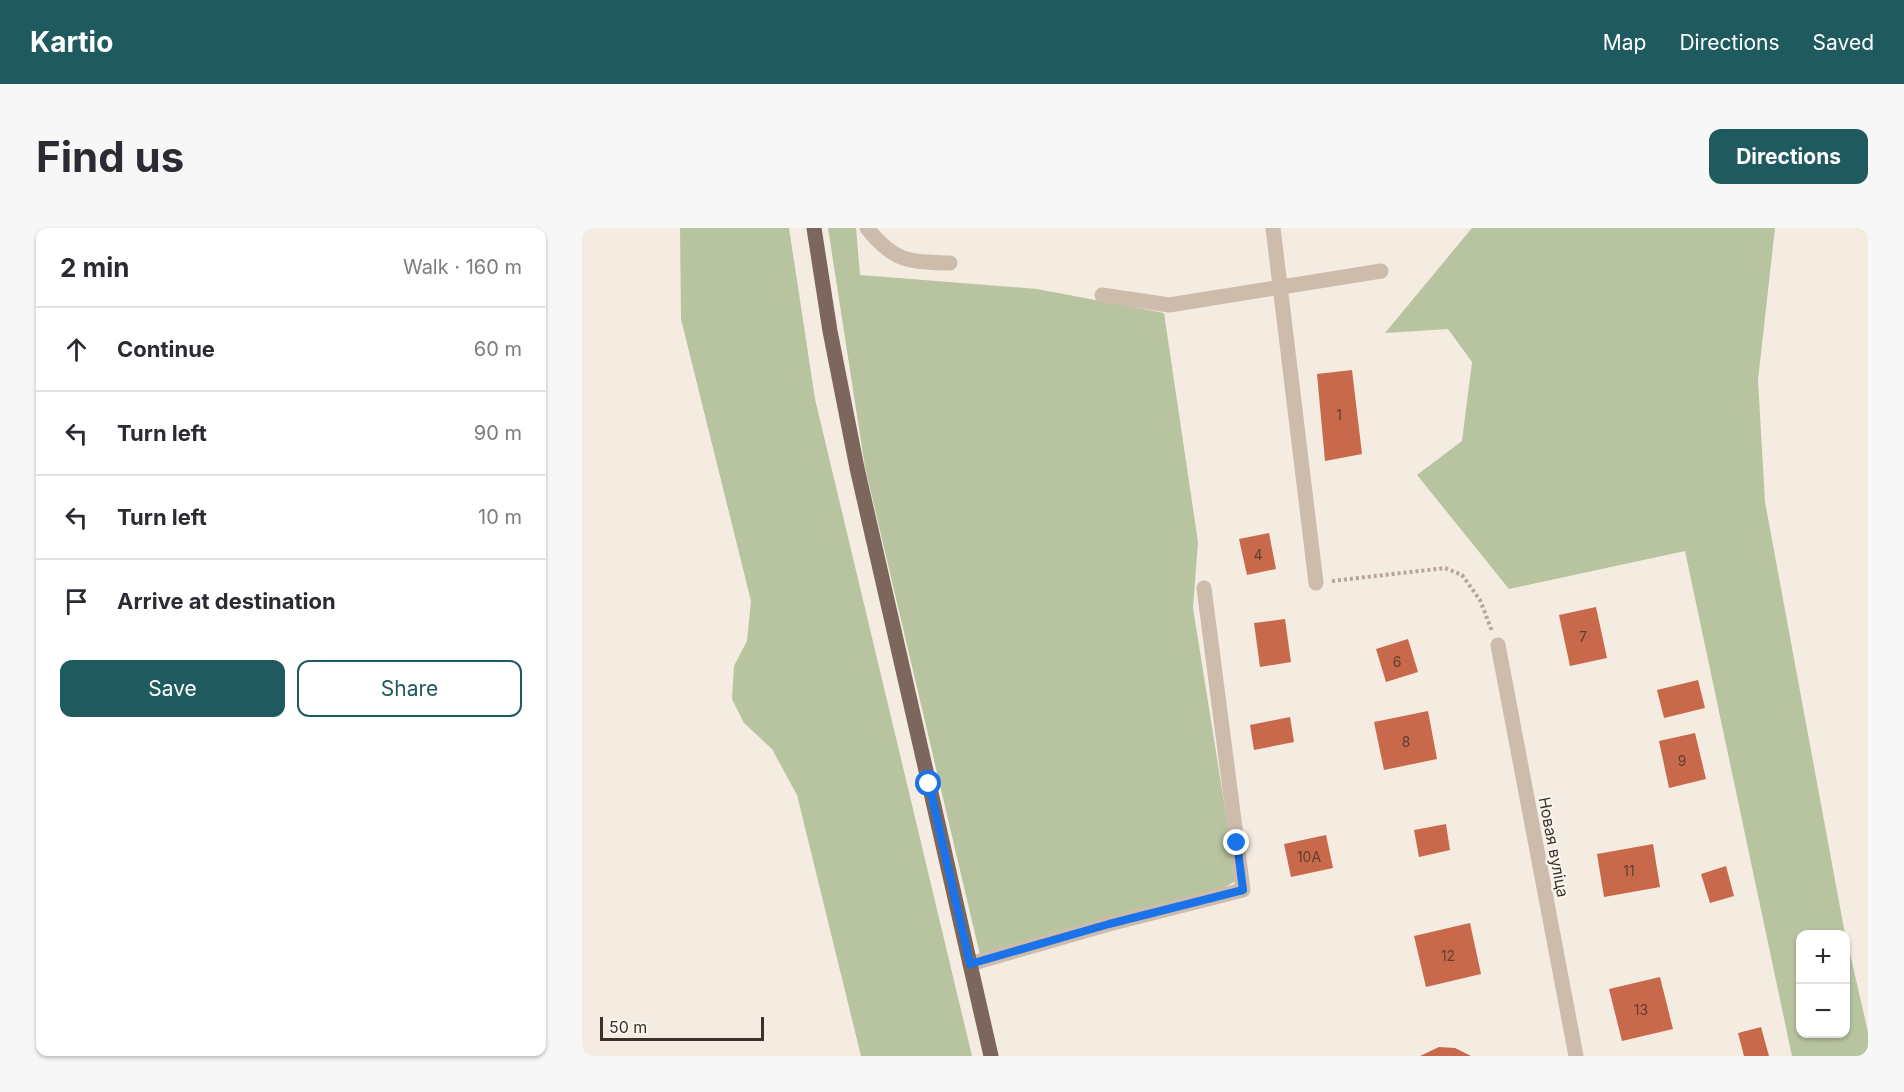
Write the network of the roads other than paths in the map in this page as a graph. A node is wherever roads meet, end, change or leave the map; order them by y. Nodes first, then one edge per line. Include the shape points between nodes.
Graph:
1 (814, 228) edge
2 (867, 228) edge
3 (1273, 228) edge
4 (950, 263) dead end
5 (1381, 271) dead end
6 (1281, 287) junction
7 (1102, 295) dead end
8 (1316, 583) road end
9 (1204, 588) dead end
10 (1498, 645) road end
11 (970, 964) junction
12 (991, 1056) edge
13 (1576, 1056) edge

1 - 11 main road via 857,468
2 - 4 street via 879,244 898,258
3 - 6 street
5 - 6 street
6 - 7 street via 1169,305
6 - 8 street
9 - 11 street via 1243,890
10 - 13 street, Новая вуліца
11 - 12 main road

